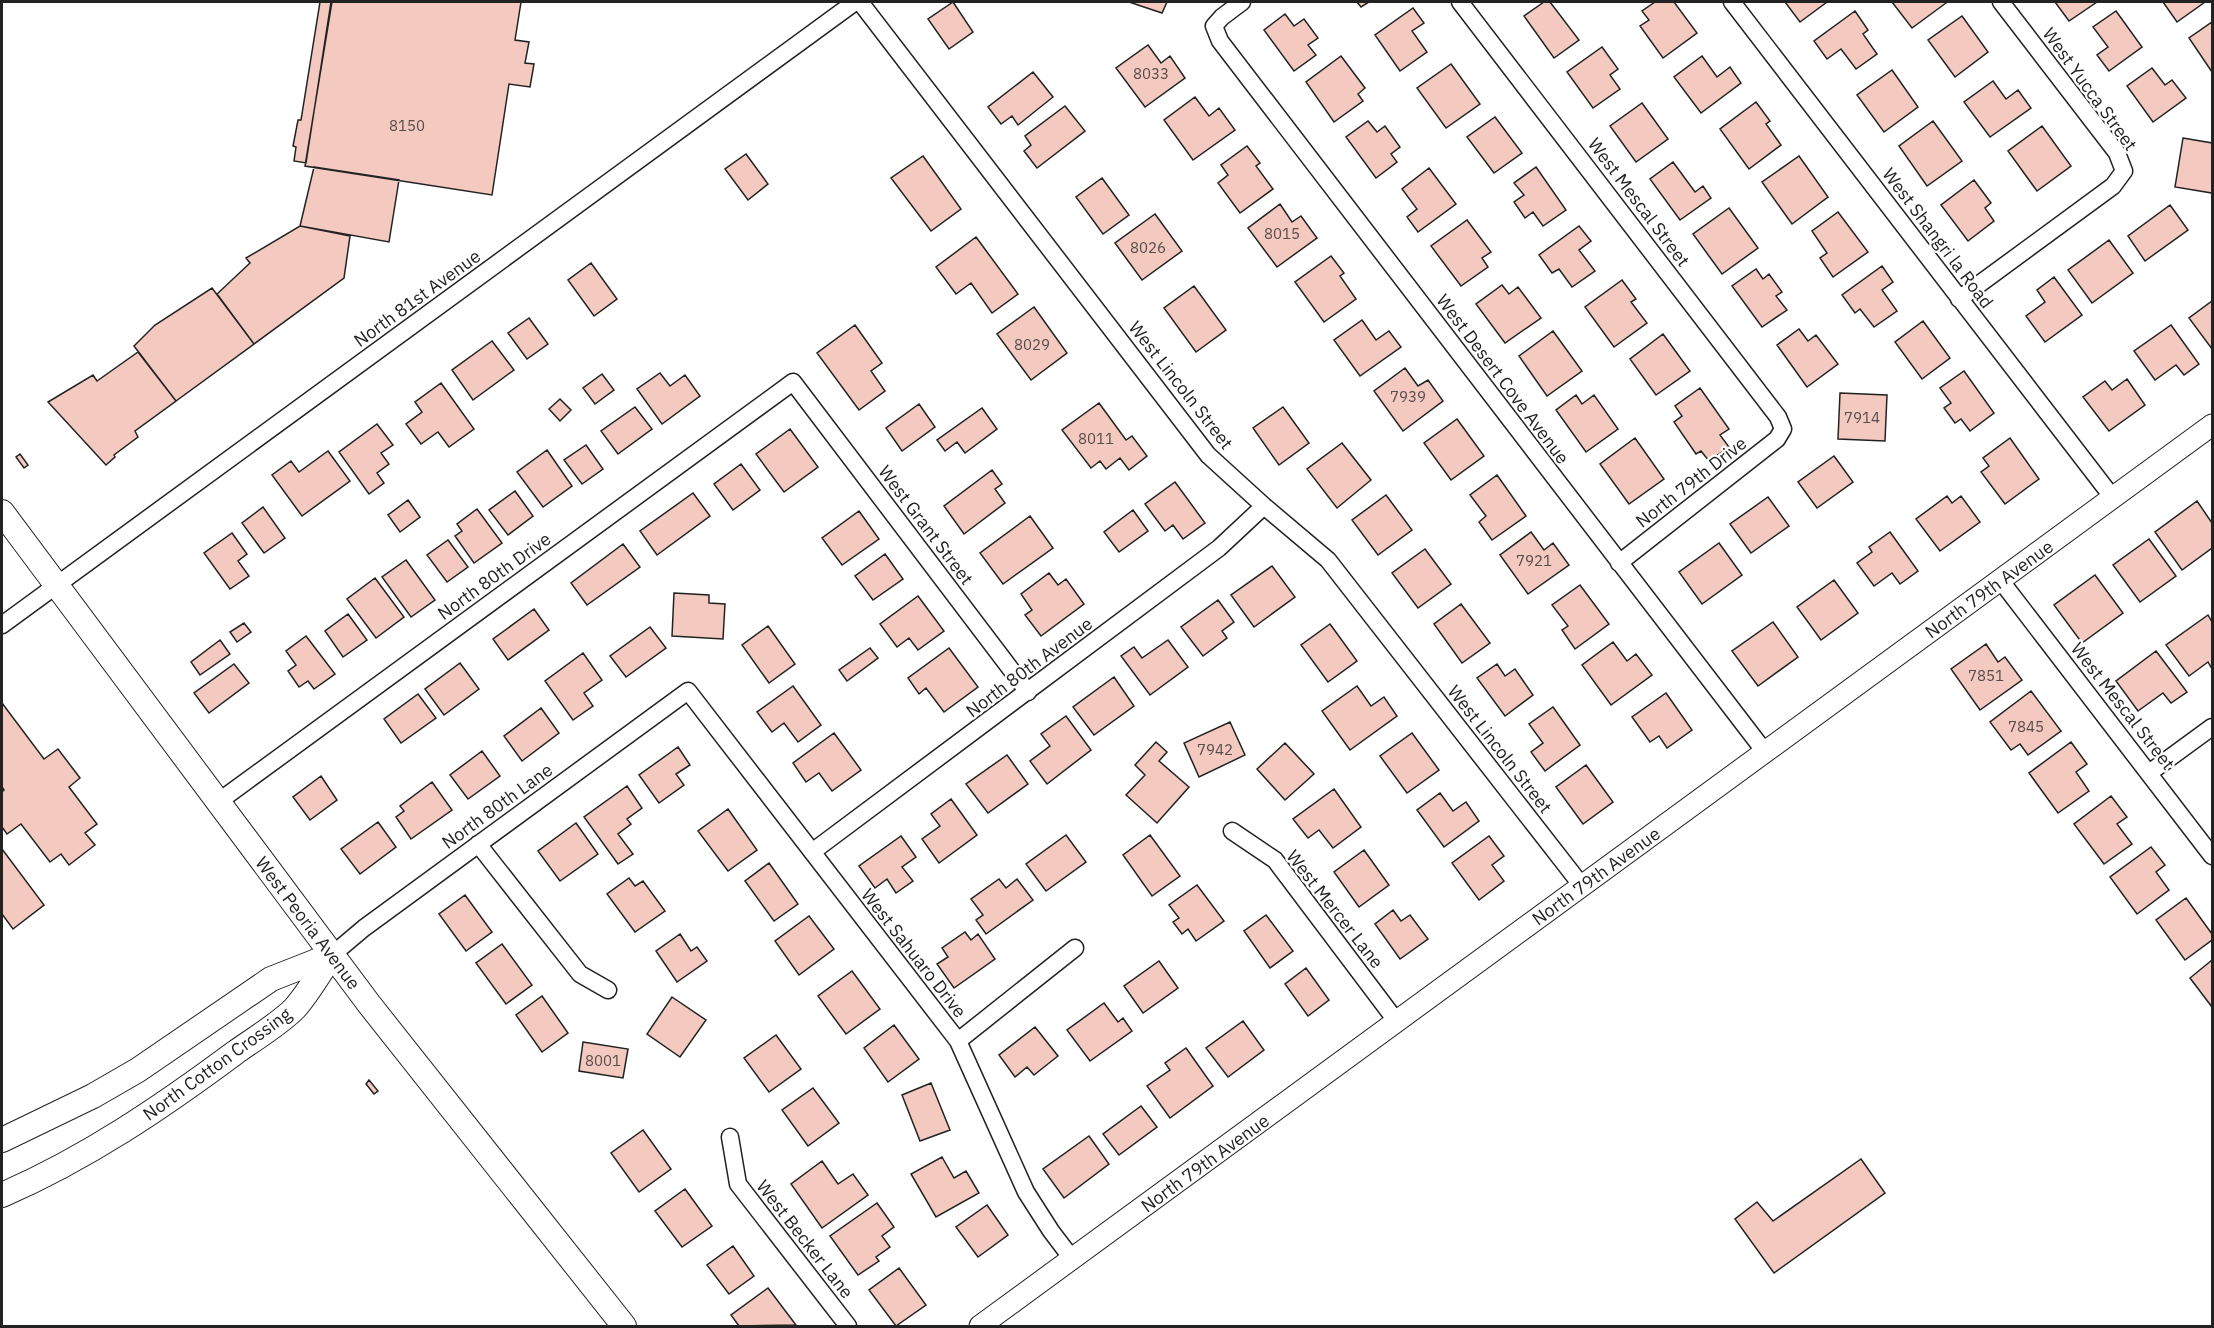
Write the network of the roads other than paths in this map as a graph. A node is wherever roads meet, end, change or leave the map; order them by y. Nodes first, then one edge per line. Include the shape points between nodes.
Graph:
1 (855, 2) edge
2 (860, 2) edge
3 (1242, 2) edge
4 (1460, 2) edge
5 (1732, 2) edge
6 (2001, 2) edge
7 (1959, 299) junction
8 (794, 382) joint
9 (2212, 425) edge
10 (1783, 429) joint
11 (2113, 498) junction
12 (1264, 506) junction
13 (2, 512) edge
14 (1619, 563) junction
15 (2001, 581) junction
16 (57, 585) junction
17 (2, 625) edge
18 (688, 691) joint
19 (1028, 692) junction
20 (2212, 727) edge
21 (1765, 752) junction
22 (2150, 773) junction
23 (218, 802) junction
24 (1232, 831) dead end
25 (478, 844) junction
26 (812, 852) junction
27 (2212, 856) edge
28 (1582, 886) junction
29 (1074, 948) dead end
30 (332, 955) junction
31 (608, 990) dead end
32 (1397, 1022) junction
33 (958, 1041) junction
34 (730, 1137) dead end
35 (2, 1140) edge
36 (2, 1195) edge
37 (1073, 1260) junction
38 (624, 1326) edge
39 (848, 1326) edge
40 (980, 1326) edge

1 - 16 street, North 81st Avenue
2 - 12 street, West Lincoln Street via 1208,455
3 - 14 street, West Desert Cove Avenue via 1214,27 1221,41
4 - 10 street, West Mescal Street via 1778,417
5 - 7 street, West Shangri la Road
6 - 7 street, West Yucca Street via 2116,153 2124,171 2113,186
7 - 11 street, West Shangri la Road
8 - 19 street, West Grant Street
8 - 23 street, North 80th Drive
9 - 11 street, North 79th Avenue
10 - 14 street, North 79th Drive via 1777,439
11 - 15 street, North 79th Avenue
12 - 19 street, North 80th Avenue via 1219,548
12 - 28 street, West Lincoln Street via 1328,560
13 - 16 main road, West Peoria Avenue
14 - 21 street, West Desert Cove Avenue
15 - 21 street, North 79th Avenue
15 - 22 street, West Mescal Street
16 - 17 street, North 81st Avenue
16 - 23 main road, West Peoria Avenue
18 - 25 street, North 80th Lane
18 - 26 street, West Sahuaro Drive
19 - 26 street, North 80th Avenue
20 - 22 street
21 - 28 street, North 79th Avenue
22 - 27 street, West Mescal Street
23 - 30 main road, West Peoria Avenue
24 - 32 street, West Mercer Lane via 1275,860
25 - 30 street, North 80th Lane
25 - 31 street via 580,974
26 - 33 street, West Sahuaro Drive
28 - 32 street, North 79th Avenue
29 - 33 street
30 - 35 main road, North Cotton Crossing via 271,979 138,1070
30 - 36 main road, North Cotton Crossing via 295,1008 188,1088 80,1157
30 - 38 main road, West Peoria Avenue
32 - 37 street, North 79th Avenue
33 - 37 street, West Sahuaro Drive via 1026,1192
34 - 39 street, West Becker Lane via 738,1184
37 - 40 street, North 79th Avenue

